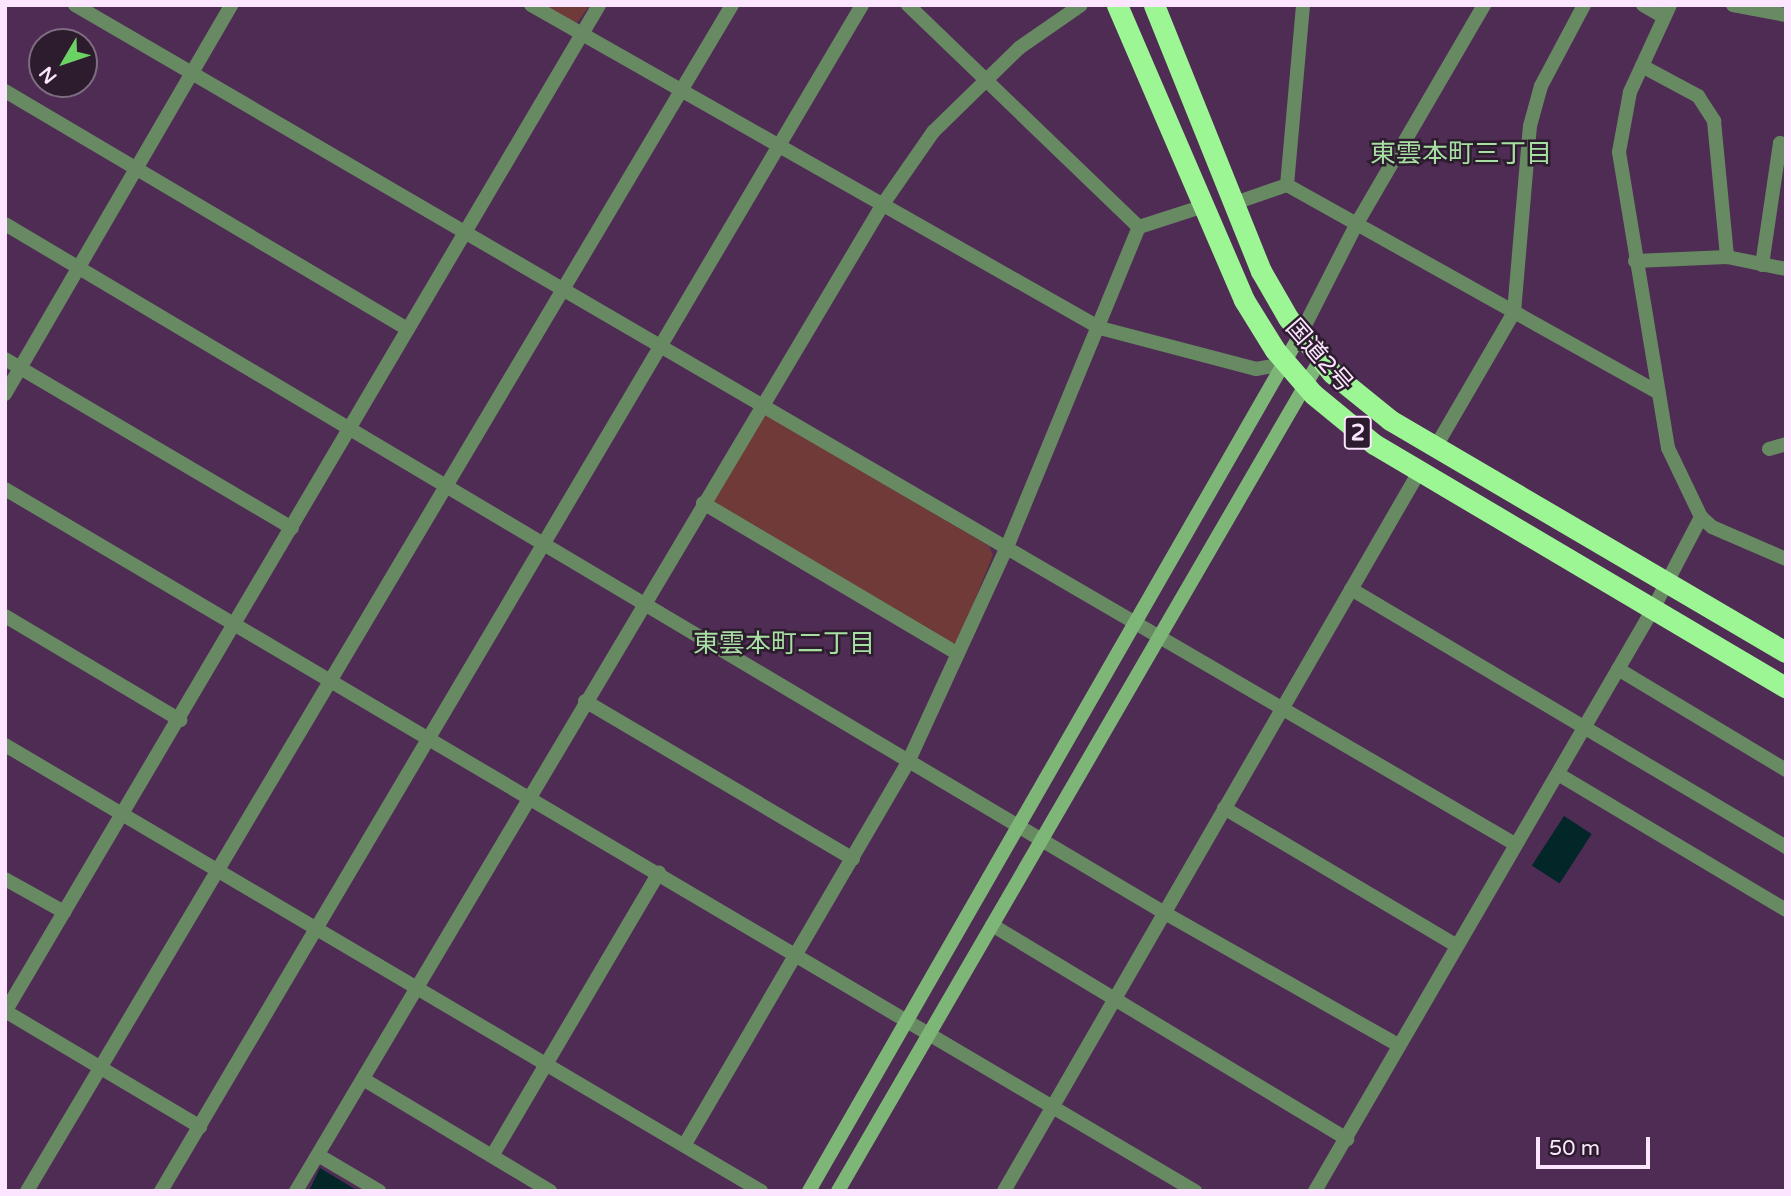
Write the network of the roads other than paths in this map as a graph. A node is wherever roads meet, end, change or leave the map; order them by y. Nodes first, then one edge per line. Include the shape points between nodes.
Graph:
1 (75, 5) edge
2 (231, 5) edge
3 (531, 5) edge
4 (599, 5) edge
5 (732, 5) edge
6 (862, 5) edge
7 (908, 5) edge
8 (1081, 5) edge
9 (1117, 5) edge
10 (1154, 5) edge
11 (1303, 5) edge
12 (1483, 5) edge
13 (1584, 5) edge
14 (1643, 5) edge
15 (1733, 5) edge
16 (1667, 11) edge
17 (1786, 15) edge
18 (583, 33) junction
19 (1642, 66) junction
20 (191, 73) junction
21 (985, 80) junction
22 (681, 90) junction
23 (5, 91) edge
24 (1786, 145) edge
25 (781, 146) junction
26 (135, 168) junction
27 (1287, 185) junction
28 (1236, 203) junction
29 (883, 204) junction
30 (1203, 206) junction
31 (5, 224) edge
32 (1356, 225) junction
33 (1139, 227) junction
34 (464, 233) junction
35 (1727, 257) junction
36 (1635, 261) junction
37 (1762, 265) junction
38 (79, 268) junction
39 (1786, 269) edge
40 (562, 290) junction
41 (1514, 312) junction
42 (408, 328) junction
43 (1100, 328) junction
44 (1300, 335) junction
45 (662, 349) junction
46 (5, 359) edge
47 (1320, 360) junction
48 (1286, 363) junction
49 (21, 368) junction
50 (1304, 385) junction
51 (1658, 391) junction
52 (5, 394) edge
53 (761, 406) junction
54 (351, 428) junction
55 (1786, 444) edge
56 (1435, 448) junction
57 (1769, 449) dead end
58 (1419, 472) junction
59 (446, 485) junction
60 (5, 489) edge
61 (703, 503) junction
62 (1701, 517) junction
63 (292, 528) junction
64 (546, 546) junction
65 (1007, 547) junction
66 (1786, 559) edge
67 (1666, 582) junction
68 (1351, 589) junction
69 (643, 604) junction
70 (1653, 609) junction
71 (5, 616) edge
72 (1135, 622) junction
73 (234, 624) junction
74 (1160, 636) junction
75 (1786, 652) edge
76 (958, 654) junction
77 (1618, 669) junction
78 (331, 680) junction
79 (1786, 688) edge
80 (585, 701) junction
81 (1283, 708) junction
82 (180, 720) junction
83 (1584, 727) junction
84 (432, 739) junction
85 (5, 745) edge
86 (909, 760) junction
87 (1786, 770) edge
88 (1558, 774) junction
89 (529, 796) junction
90 (1224, 808) junction
91 (124, 814) junction
92 (1018, 824) junction
93 (1042, 839) junction
94 (1515, 844) junction
95 (1786, 847) edge
96 (853, 859) junction
97 (220, 869) junction
98 (659, 873) junction
99 (5, 879) edge
100 (1786, 910) edge
101 (64, 912) junction
102 (1163, 912) junction
103 (992, 925) junction
104 (319, 930) junction
105 (1456, 945) junction
106 (797, 953) junction
107 (418, 989) junction
108 (1114, 996) junction
109 (5, 1011) edge
110 (908, 1018) junction
111 (930, 1032) junction
112 (1398, 1045) junction
113 (547, 1064) junction
114 (101, 1068) junction
115 (363, 1079) junction
116 (1051, 1106) junction
117 (200, 1127) junction
118 (1347, 1139) junction
119 (685, 1144) junction
120 (317, 1155) junction
121 (492, 1156) junction
122 (27, 1191) edge
123 (161, 1191) edge
124 (296, 1191) edge
125 (379, 1191) edge
126 (550, 1191) edge
127 (761, 1191) edge
128 (809, 1191) edge
129 (838, 1191) edge
130 (1004, 1191) edge
131 (1195, 1191) edge
132 (1315, 1191) edge

1 - 20 street
2 - 20 street
3 - 18 street
4 - 18 street
5 - 22 street
6 - 25 street
7 - 21 street
8 - 21 street via 1019,48
9 - 30 highway, 国道2号 / 2
10 - 28 highway, 国道2号 / 2
11 - 27 street
12 - 32 street
13 - 41 street via 1541,86 1530,126
14 - 16 street
15 - 17 street
16 - 19 street
18 - 22 street
18 - 34 street
19 - 35 street via 1698,96 1714,121
19 - 36 street via 1630,92 1619,152
20 - 26 street
20 - 34 street
21 - 29 street via 933,132
21 - 33 street
22 - 25 street
22 - 40 street
23 - 26 street
24 - 37 street via 1780,143
25 - 29 street
25 - 45 street
26 - 38 street
26 - 42 street
27 - 28 street
27 - 32 street
28 - 44 highway, 国道2号 / 2 via 1261,271
29 - 43 street
29 - 53 street
30 - 33 street
30 - 48 highway, 国道2号 / 2 via 1244,300
31 - 38 street
32 - 41 street
32 - 44 street
33 - 43 street
34 - 40 street
34 - 42 street
35 - 36 street
35 - 37 street
36 - 51 street
37 - 39 street
38 - 49 street
38 - 54 street
40 - 45 street
40 - 59 street
41 - 51 street
41 - 56 street
42 - 54 street
43 - 48 street via 1256,369
43 - 65 street
44 - 47 highway, 国道2号 / 2
44 - 48 street
45 - 53 street
45 - 64 street
46 - 49 street
47 - 50 street
47 - 56 highway, 国道2号 / 2 via 1375,410
48 - 50 highway, 国道2号 / 2
48 - 72 street
49 - 52 street
49 - 63 street
50 - 58 highway, 国道2号 / 2 via 1358,433
50 - 74 street
51 - 62 street via 1668,448
53 - 61 street
53 - 65 street
54 - 59 street
54 - 63 street
55 - 57 street
56 - 67 highway, 国道2号 / 2
58 - 68 street
58 - 70 highway, 国道2号 / 2
59 - 64 street
59 - 78 street
60 - 73 street
61 - 69 street
61 - 76 street
62 - 66 street via 1712,527
62 - 67 street
63 - 73 street
64 - 69 street
64 - 84 street
65 - 72 street
65 - 76 street
67 - 70 street
67 - 75 highway, 国道2号 / 2
68 - 81 street
68 - 83 street
69 - 80 street
69 - 86 street
70 - 77 street
70 - 79 highway, 国道2号 / 2
71 - 82 street
72 - 74 street
72 - 92 street
73 - 78 street
73 - 82 street
74 - 81 street
74 - 93 street
76 - 86 street
77 - 83 street
77 - 87 street
78 - 84 street
78 - 97 street
80 - 89 street
80 - 96 street
81 - 90 street
81 - 94 street
82 - 91 street
83 - 88 street
83 - 95 street
84 - 89 street
84 - 104 street
85 - 91 street
86 - 92 street
86 - 96 street
88 - 94 street
88 - 100 street
89 - 98 street
89 - 107 street
90 - 102 street
90 - 105 street
91 - 97 street
91 - 101 street
92 - 93 street
92 - 110 street
93 - 102 street
93 - 103 street
94 - 105 street
96 - 106 street
97 - 104 street
97 - 114 street
98 - 106 street
98 - 113 street
99 - 101 street
101 - 109 street
102 - 108 street
102 - 112 street
103 - 108 street
103 - 111 street
104 - 107 street
104 - 117 street
105 - 112 street
106 - 110 street
106 - 119 street
107 - 113 street
107 - 115 street
108 - 116 street
108 - 118 street
109 - 114 street
110 - 111 street
110 - 128 street
111 - 116 street
111 - 129 street
112 - 118 street
113 - 119 street
113 - 121 street
114 - 117 street
114 - 122 street
115 - 120 street
115 - 121 street
116 - 130 street
116 - 131 street
117 - 123 street
118 - 132 street
119 - 127 street
120 - 124 street
120 - 125 street
121 - 126 street

